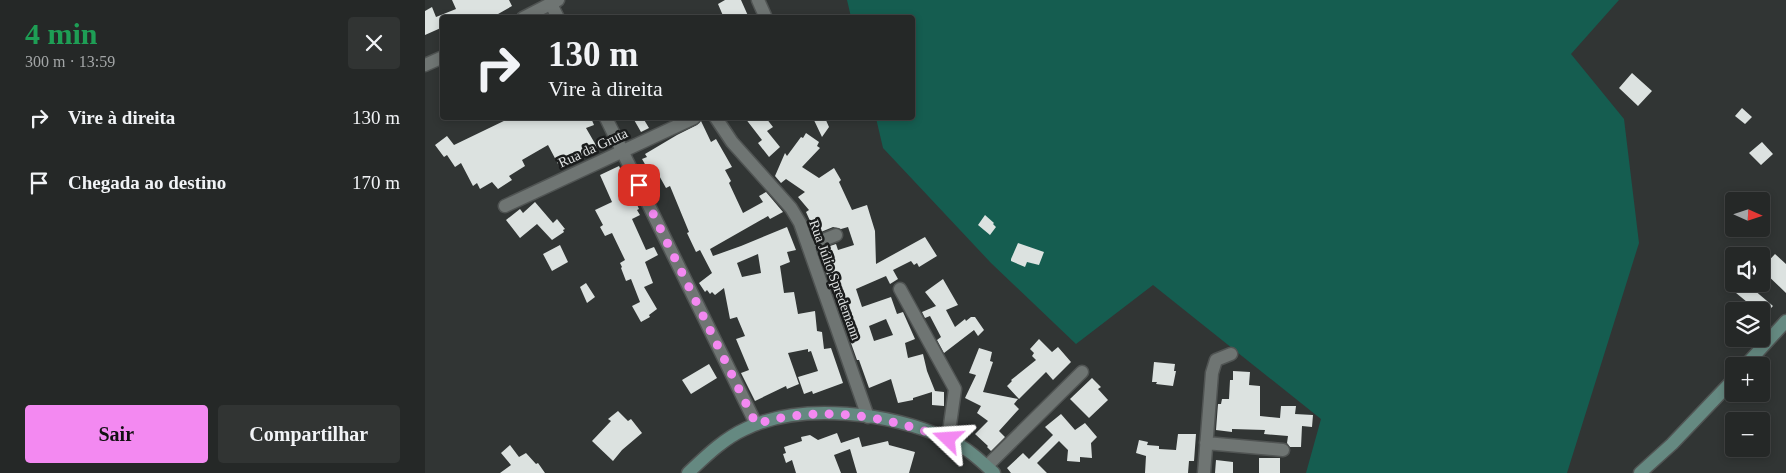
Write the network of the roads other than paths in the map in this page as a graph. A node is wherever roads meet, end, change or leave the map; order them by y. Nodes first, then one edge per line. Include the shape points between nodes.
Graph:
1 (758, 0) edge
2 (555, 2) edge
3 (529, 15) edge
4 (557, 15) edge
5 (765, 15) edge
6 (440, 58) edge
7 (425, 65) edge
8 (607, 120) edge
9 (689, 120) edge
10 (717, 120) edge
11 (622, 151) junction
12 (505, 206) dead end
13 (836, 235) dead end
14 (808, 246) junction
15 (899, 288) dead end
16 (1786, 321) edge
17 (1231, 354) dead end
18 (1753, 357) edge
19 (1082, 372) dead end
20 (1725, 388) edge
21 (868, 417) junction
22 (756, 424) junction
23 (948, 439) junction
24 (1206, 444) junction
25 (1283, 450) dead end
26 (990, 470) edge
27 (688, 473) edge
28 (1204, 473) edge
29 (1640, 473) edge

1 - 5 street
2 - 3 street
2 - 4 street
6 - 7 street
8 - 11 street
9 - 11 street, Rua da Gruta
10 - 14 street, Rua Júlio Spredemann via 732,142 791,208
11 - 12 street, Rua da Gruta
11 - 22 street
13 - 14 street
14 - 21 street, Rua Júlio Spredemann
15 - 23 street via 955,389
16 - 18 main road
17 - 24 street via 1217,360 1212,373
19 - 26 street
20 - 29 main road
21 - 22 main road via 792,415
21 - 23 main road via 915,427
22 - 27 main road via 730,437
23 - 26 main road
24 - 25 street
24 - 28 street

